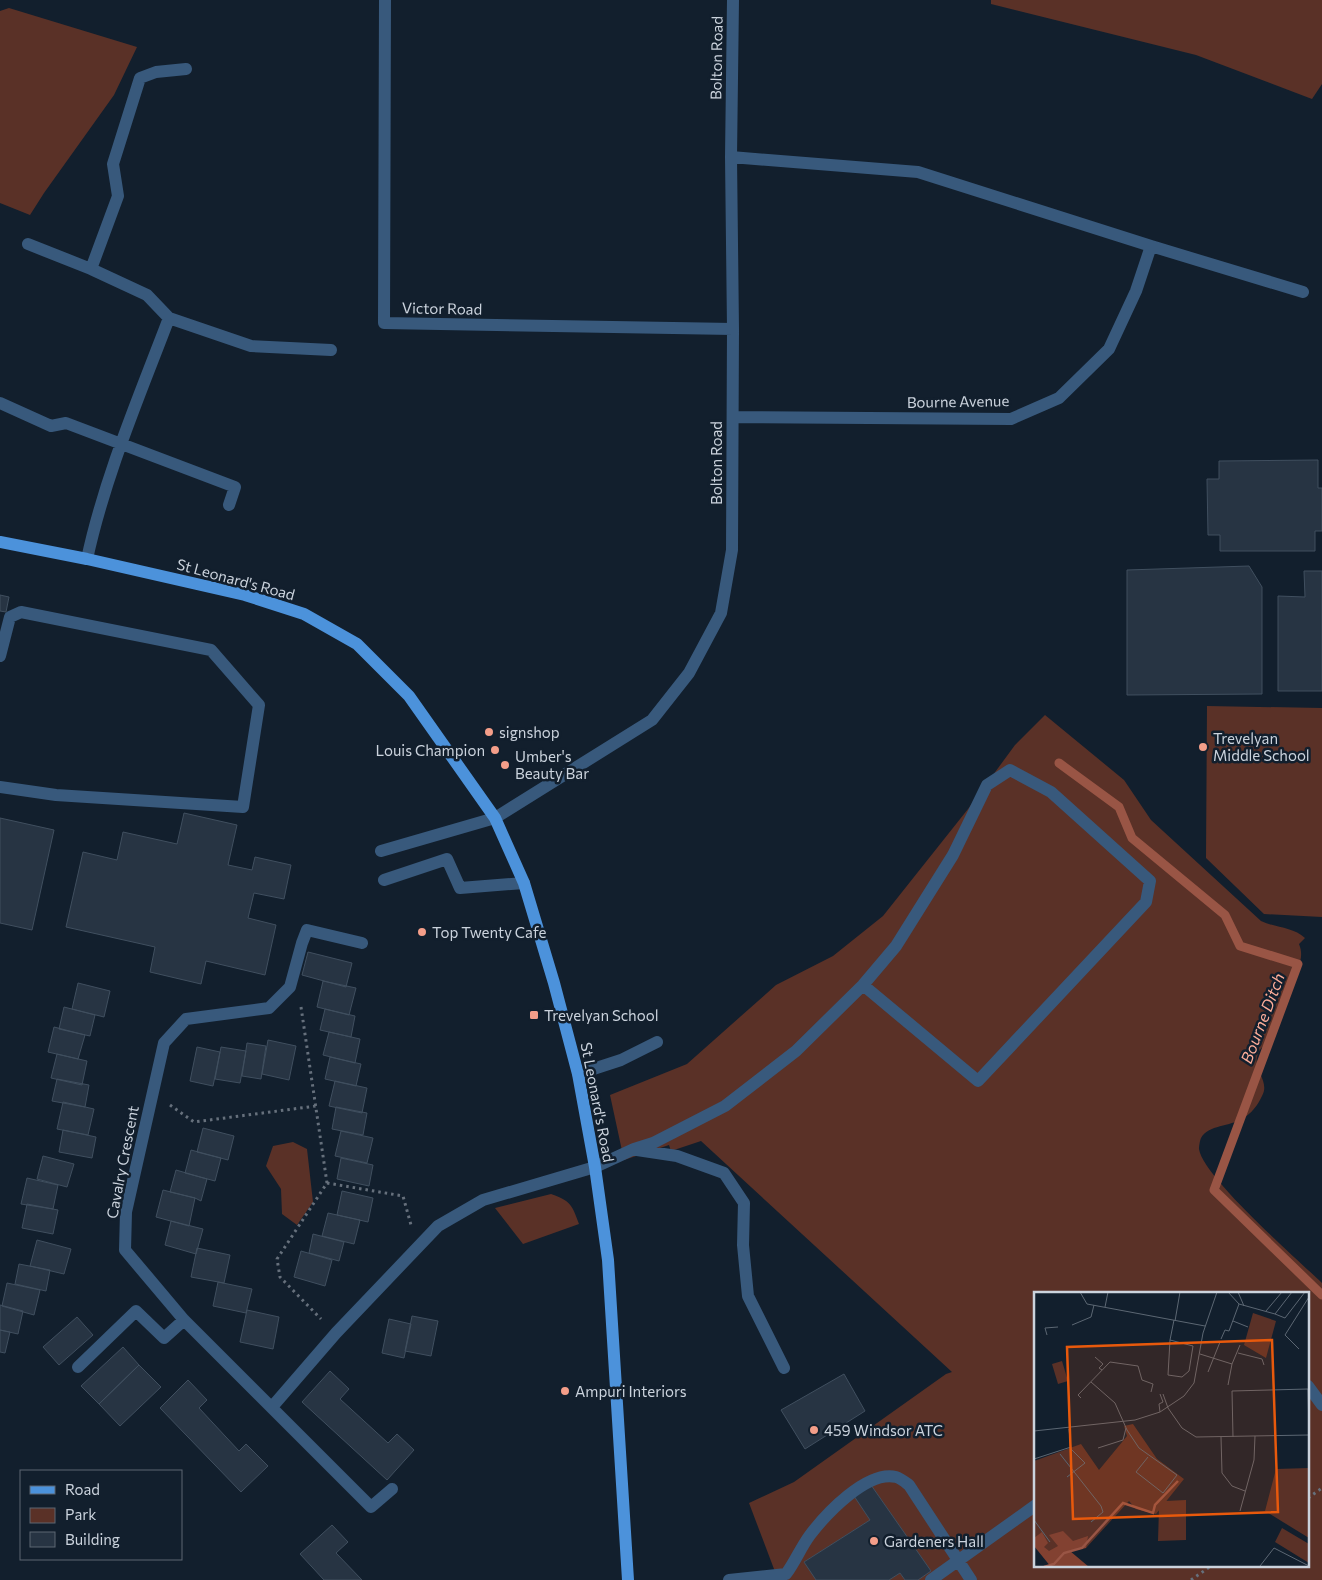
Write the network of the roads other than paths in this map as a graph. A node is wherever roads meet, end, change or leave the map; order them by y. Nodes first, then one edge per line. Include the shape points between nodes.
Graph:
1 (385, 0) edge
2 (733, 0) edge
3 (186, 69) dead end
4 (731, 157) junction
5 (28, 244) dead end
6 (1151, 246) junction
7 (91, 269) junction
8 (1303, 292) dead end
9 (168, 318) junction
10 (734, 329) junction
11 (331, 350) dead end
12 (0, 403) edge
13 (733, 416) junction
14 (122, 443) junction
15 (229, 505) dead end
16 (0, 542) edge
17 (87, 559) junction
18 (0, 656) edge
19 (0, 787) edge
20 (495, 818) junction
21 (381, 851) dead end
22 (384, 880) dead end
23 (524, 883) junction
24 (362, 943) dead end
25 (864, 985) junction
26 (657, 1042) dead end
27 (578, 1074) junction
28 (634, 1149) junction
29 (595, 1167) junction
30 (184, 1320) junction
31 (78, 1367) dead end
32 (784, 1368) dead end
33 (1310, 1389) edge
34 (1322, 1405) edge
35 (272, 1407) junction
36 (392, 1489) dead end
37 (1034, 1506) edge
38 (958, 1561) junction
39 (787, 1577) edge
40 (768, 1578) edge
41 (628, 1580) edge
42 (729, 1580) edge
43 (932, 1580) edge
44 (971, 1580) edge

1 - 10 street, Victor Road via 384,323
2 - 4 street, Bolton Road
3 - 7 street via 156,72 140,78 112,164 118,196
4 - 6 street via 918,172
4 - 10 street, Bolton Road
5 - 7 street
6 - 8 street
6 - 13 street, Bourne Avenue via 1136,291 1109,349 1058,398 1011,419
7 - 9 street via 147,295
9 - 11 street via 251,346
9 - 14 street
10 - 13 street, Bolton Road
12 - 14 street via 51,426 66,423
13 - 20 street, Bolton Road via 732,550 721,613 689,673 652,720
14 - 15 street via 235,487
14 - 17 street via 95,523
16 - 17 main road, St Leonard's Road
17 - 20 main road, St Leonard's Road via 245,595 296,611 357,644 409,696
18 - 19 street via 10,617 21,612 211,650 259,705 242,807 56,795
20 - 21 street, Bolton Road
20 - 23 main road, St Leonard's Road
22 - 23 street via 447,859 460,888
23 - 27 main road, St Leonard's Road
24 - 30 street, Cavalry Crescent via 307,930 290,987 269,1008 186,1019 164,1043 126,1212 125,1250
25 - 25 street via 896,946 953,855 986,785 1010,770 1051,792 1150,881 1146,902 978,1080
25 - 28 street via 796,1051 725,1106 653,1143
26 - 27 street via 621,1060
27 - 29 main road, St Leonard's Road
28 - 29 street
28 - 32 street via 677,1156 724,1173 744,1203 748,1296
29 - 35 street via 483,1200 438,1226 336,1333
29 - 41 main road, St Leonard's Road via 608,1260
30 - 31 street via 164,1338 136,1311
30 - 35 street, Cavalry Crescent
33 - 34 street
35 - 36 street, Cavalry Crescent via 371,1507
37 - 38 street
38 - 39 street via 909,1485 897,1477 884,1476 846,1496 809,1536
38 - 43 street
38 - 44 street
39 - 40 street
40 - 42 street

